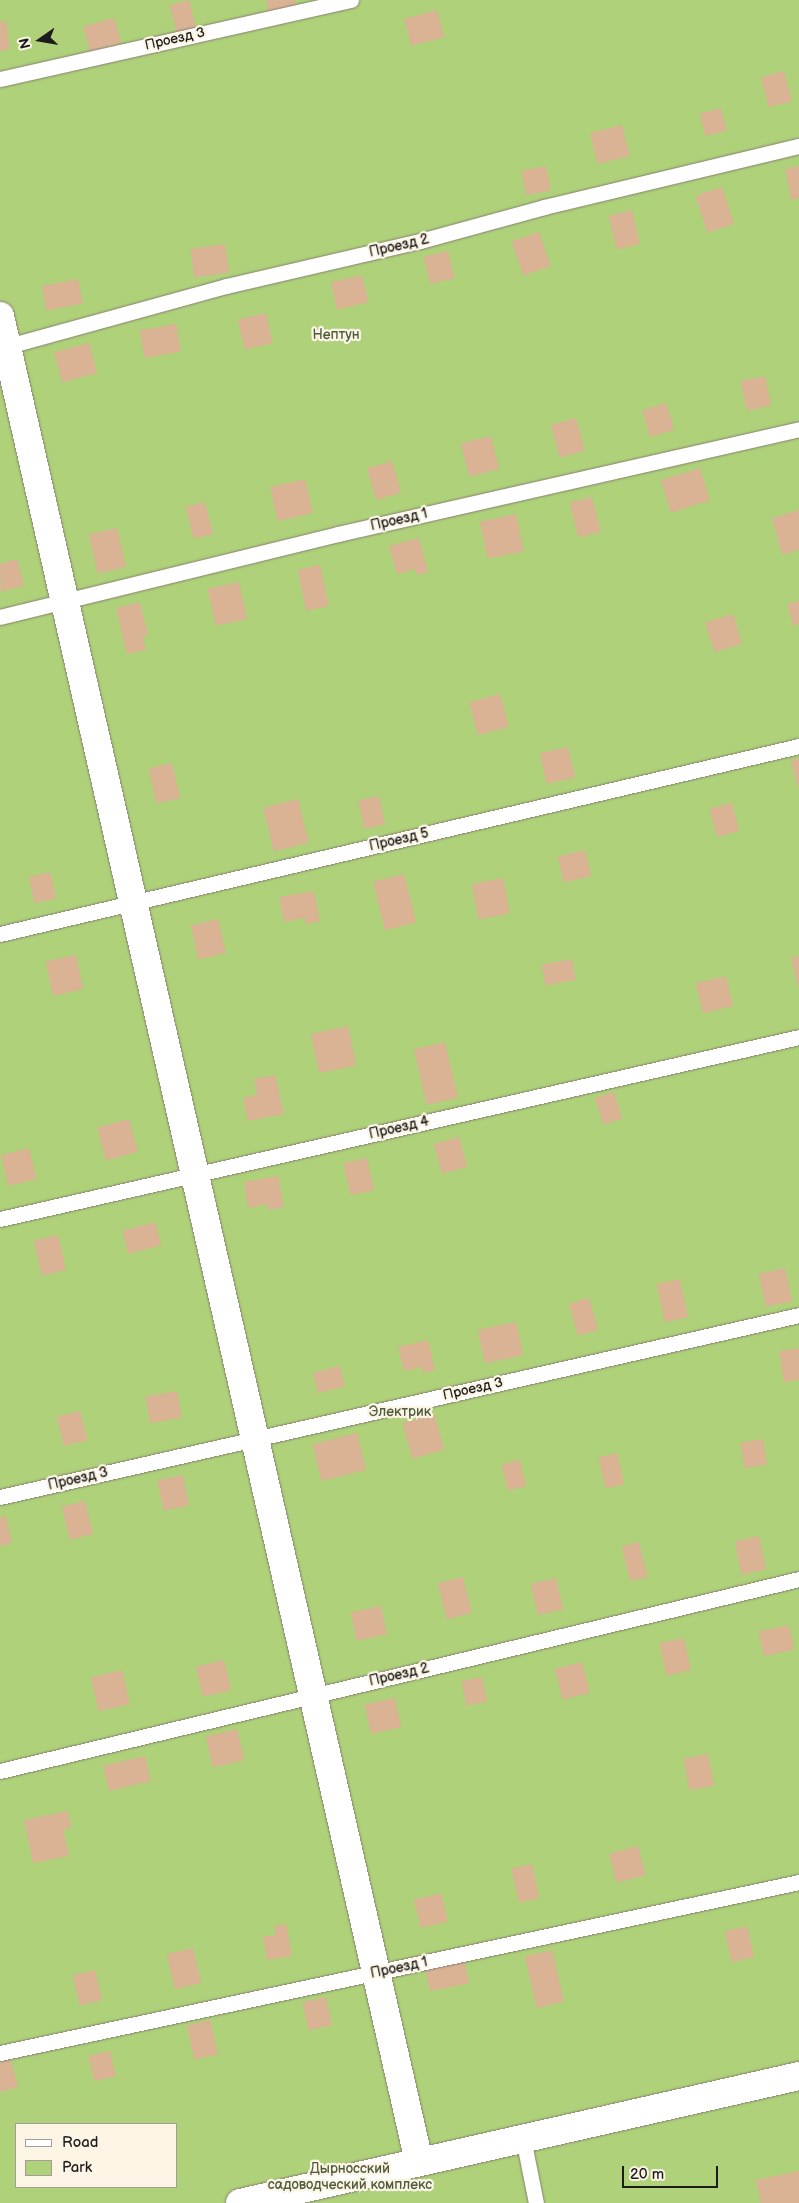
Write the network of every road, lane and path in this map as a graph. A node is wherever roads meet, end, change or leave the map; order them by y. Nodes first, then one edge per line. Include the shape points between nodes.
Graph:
1 (351, 0) edge
2 (0, 78) edge
3 (799, 146) edge
4 (0, 316) edge
5 (3, 347) edge
6 (799, 428) edge
7 (64, 600) junction
8 (0, 617) edge
9 (799, 746) edge
10 (133, 902) junction
11 (0, 934) edge
12 (799, 1037) edge
13 (195, 1174) junction
14 (0, 1218) edge
15 (799, 1316) edge
16 (255, 1439) junction
17 (0, 1497) edge
18 (799, 1580) edge
19 (313, 1696) junction
20 (0, 1771) edge
21 (799, 1882) edge
22 (376, 1973) junction
23 (0, 2053) edge
24 (799, 2076) edge
25 (523, 2138) junction
26 (419, 2162) junction
27 (240, 2203) edge
28 (536, 2203) edge

1 - 2 lane, Проезд 3
3 - 5 lane, Проезд 2 via 226,286
4 - 5 street
5 - 7 street
6 - 7 lane, Проезд 1
7 - 8 lane, Проезд 1
7 - 10 street
9 - 10 lane, Проезд 5
10 - 11 lane, Проезд 5
10 - 13 street
12 - 13 lane, Проезд 4
13 - 14 lane, Проезд 4
13 - 16 street
15 - 16 lane, Проезд 3
16 - 17 lane, Проезд 3
16 - 19 street
18 - 19 lane, Проезд 2
19 - 20 lane, Проезд 2
19 - 22 street
21 - 22 lane, Проезд 1
22 - 23 lane, Проезд 1
22 - 26 street
24 - 25 street
25 - 26 street
25 - 28 lane
26 - 27 street

